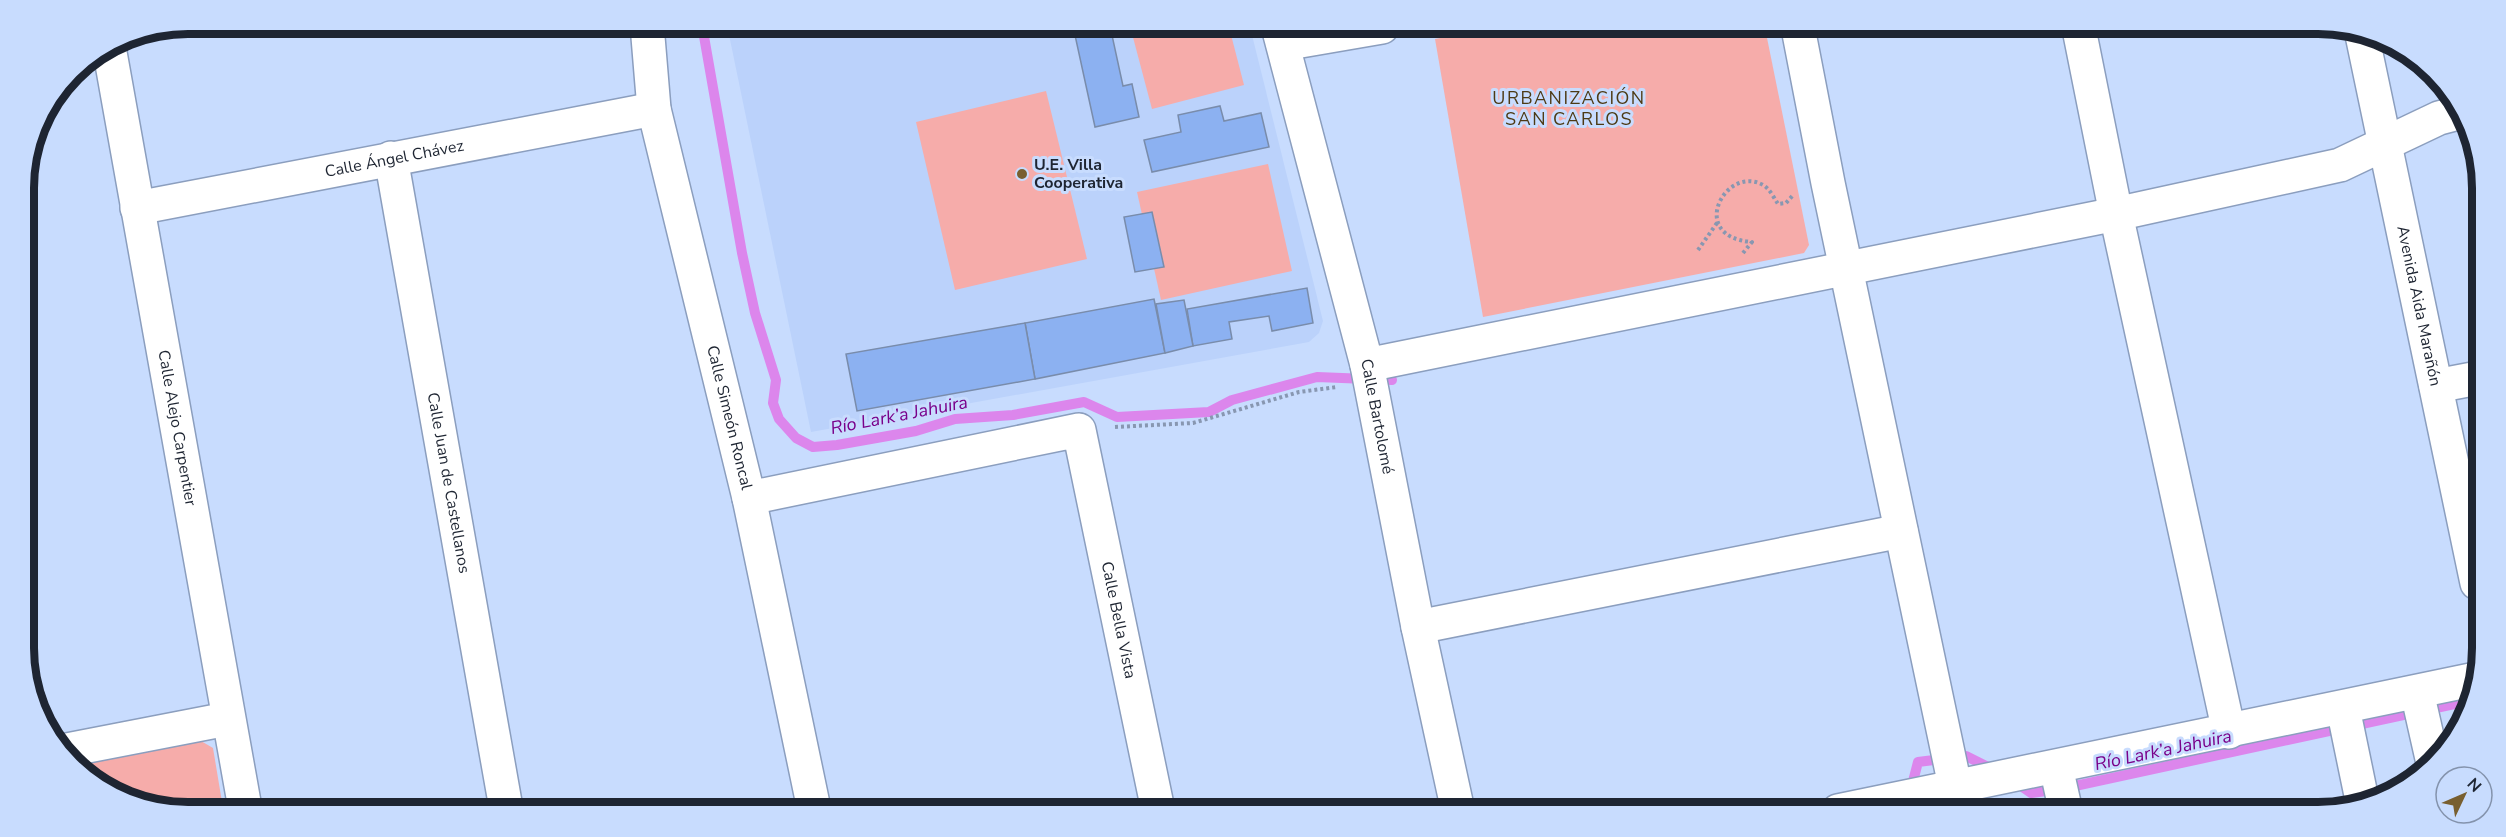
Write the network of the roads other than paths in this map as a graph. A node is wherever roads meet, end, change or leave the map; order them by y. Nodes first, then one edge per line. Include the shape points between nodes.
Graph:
1 (648, 35) edge
2 (1281, 35) edge
3 (1799, 35) edge
4 (2080, 35) edge
5 (2363, 42) edge
6 (110, 55) edge
7 (654, 109) junction
8 (2453, 114) edge
9 (2384, 142) junction
10 (391, 158) junction
11 (137, 208) junction
12 (2116, 214) junction
13 (1846, 269) junction
14 (1366, 365) junction
15 (2472, 379) edge
16 (2436, 386) junction
17 (749, 498) junction
18 (1900, 531) junction
19 (2472, 559) edge
20 (1418, 627) junction
21 (2467, 682) edge
22 (2417, 692) junction
23 (2343, 708) junction
24 (227, 719) junction
25 (2229, 732) junction
26 (72, 749) edge
27 (2431, 752) edge
28 (2056, 767) junction
29 (1955, 786) junction
30 (2361, 796) edge
31 (244, 802) edge
32 (505, 802) edge
33 (813, 802) edge
34 (1156, 802) edge
35 (1456, 802) edge
36 (1883, 802) edge
37 (2064, 802) edge

1 - 7 street, Calle Simeón Roncal
2 - 14 street, Calle Bartolomé
3 - 13 street
4 - 12 street
5 - 9 street, Avenida Aida Marañón
6 - 11 street, Calle Alejo Carpentier
7 - 10 street, Calle Ángel Chávez
7 - 17 street, Calle Simeón Roncal
8 - 9 street
9 - 12 street via 2340,165
9 - 16 street, Avenida Aida Marañón
10 - 11 street, Calle Ángel Chávez
10 - 32 street, Calle Juan de Castellanos
11 - 24 street, Calle Alejo Carpentier
12 - 13 street
12 - 25 street
13 - 14 street
13 - 18 street
14 - 20 street, Calle Bartolomé
15 - 16 street
16 - 19 street, Avenida Aida Marañón
17 - 33 street, Calle Simeón Roncal
17 - 34 street, Calle Bella Vista via 1079,430
18 - 20 street
18 - 29 street
20 - 35 street, Calle Bartolomé
21 - 22 street
22 - 23 street
22 - 27 street
23 - 25 street
23 - 30 street
24 - 26 street
24 - 31 street, Calle Alejo Carpentier
25 - 28 street
28 - 29 street
28 - 37 street
29 - 36 street

